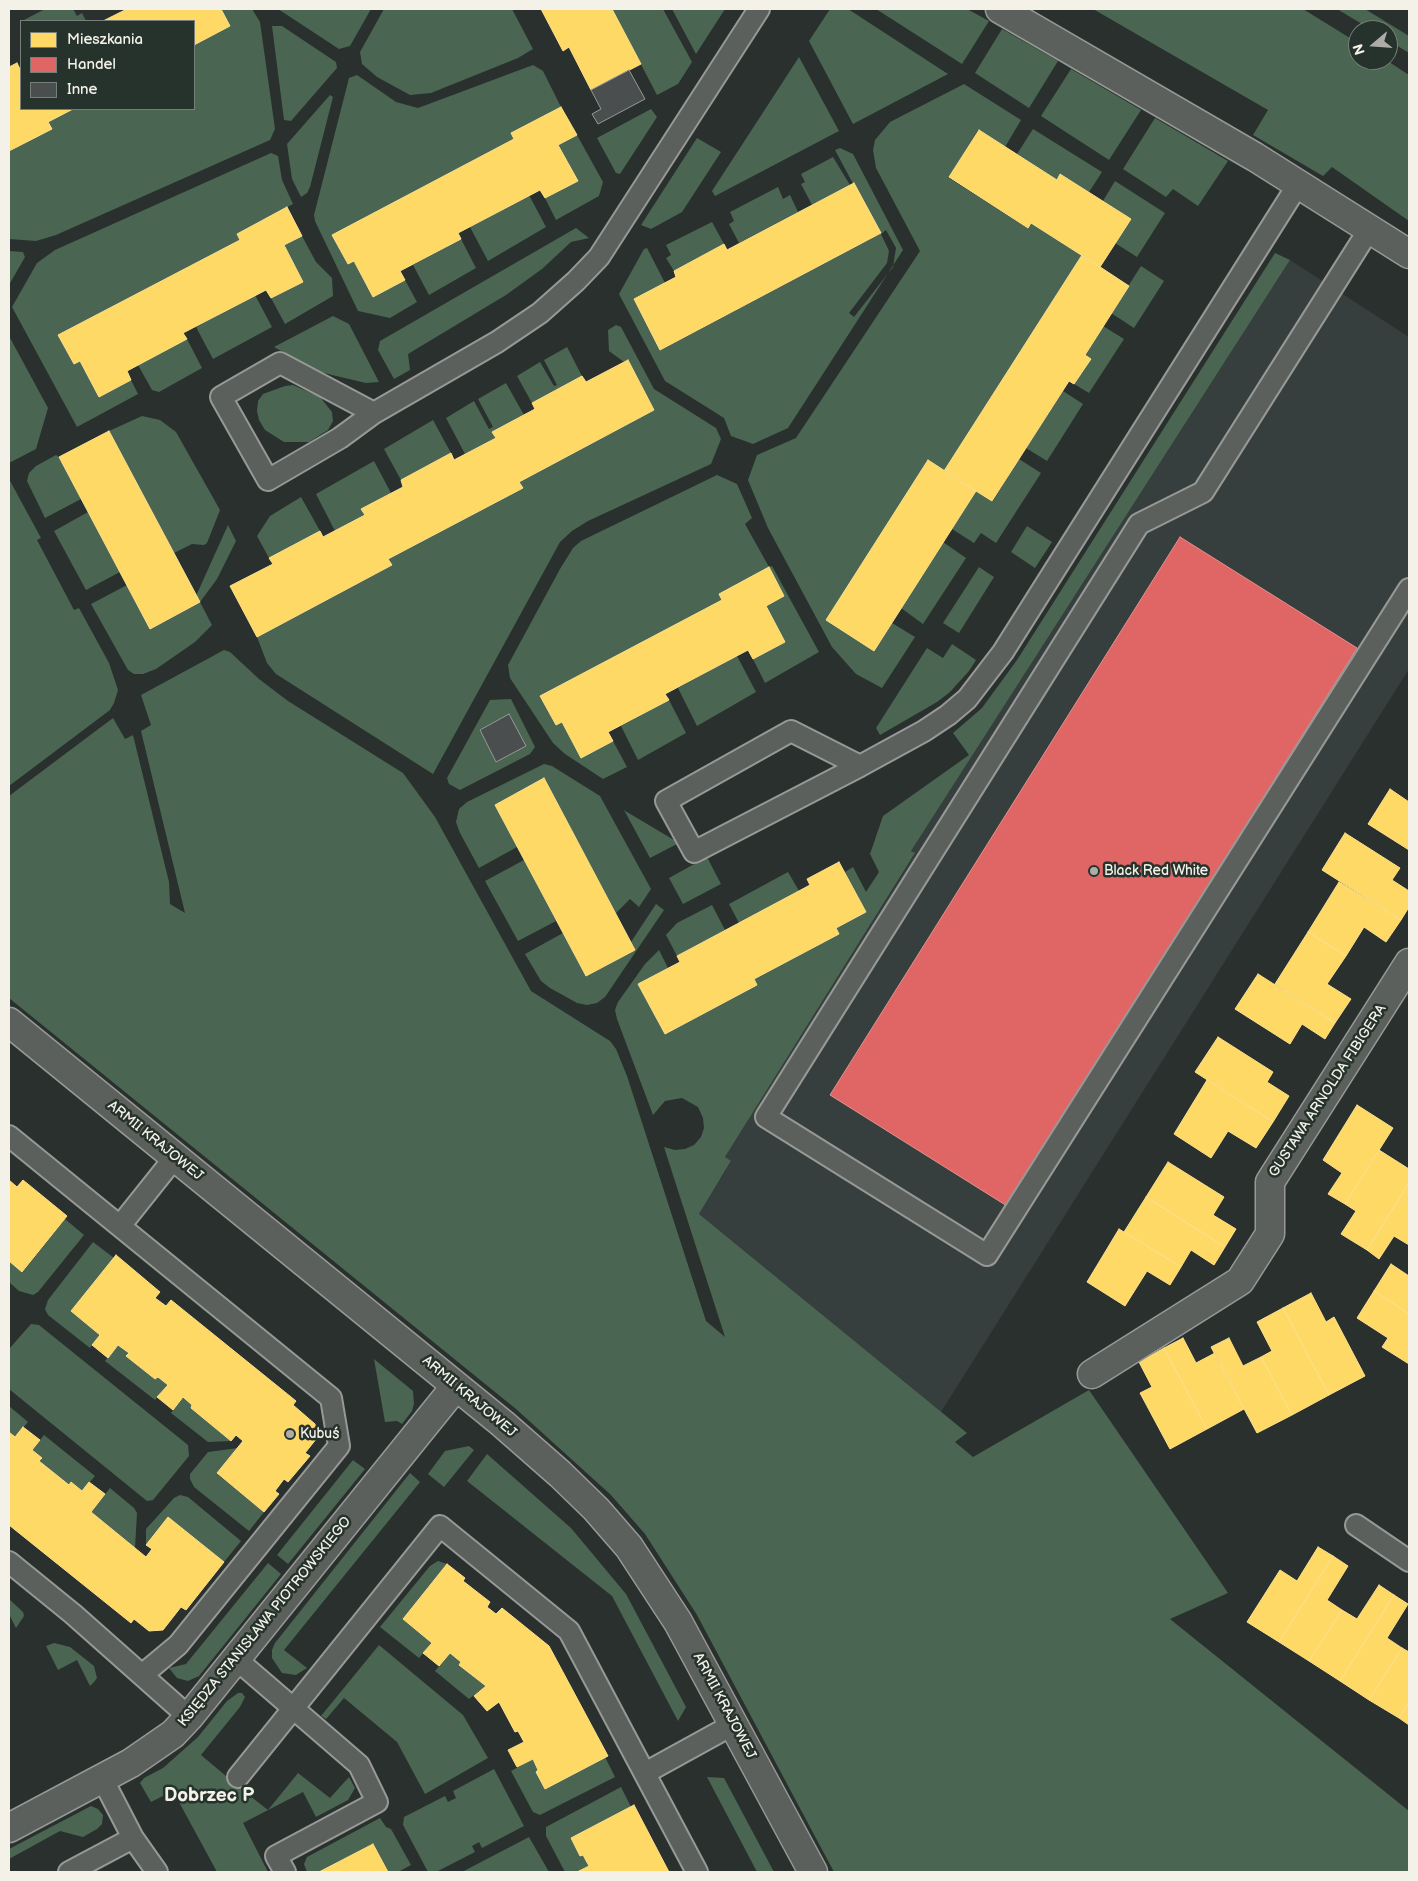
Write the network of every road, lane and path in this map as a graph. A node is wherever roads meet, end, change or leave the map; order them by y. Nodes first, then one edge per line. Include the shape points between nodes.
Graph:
1 (759, 9) edge
2 (1000, 9) edge
3 (1299, 183) junction
4 (1370, 228) junction
5 (1409, 254) edge
6 (374, 413) junction
7 (1409, 589) edge
8 (860, 766) junction
9 (1409, 963) edge
10 (9, 1022) edge
11 (9, 1136) edge
12 (175, 1157) junction
13 (120, 1226) junction
14 (1092, 1374) dead end
15 (456, 1386) junction
16 (1356, 1525) dead end
17 (1409, 1561) edge
18 (9, 1562) edge
19 (236, 1659) junction
20 (142, 1675) junction
21 (292, 1708) junction
22 (189, 1717) junction
23 (734, 1724) junction
24 (645, 1773) junction
25 (238, 1777) dead end
26 (102, 1778) junction
27 (9, 1828) edge
28 (133, 1838) junction
29 (69, 1872) edge
30 (157, 1872) edge
31 (285, 1872) edge
32 (697, 1872) edge
33 (813, 1872) edge

1 - 6 lane via 630,212 600,256 576,282 540,313 496,342
2 - 3 street
3 - 4 street
3 - 8 lane via 985,677 948,715
4 - 5 street
4 - 7 lane via 1203,492 1139,524 766,1117 987,1255
6 - 6 lane via 280,363 221,396 268,480 340,438
8 - 8 lane via 791,731 666,801 694,852
9 - 14 street, GUSTAWA ARNOLDA FIBIGERA via 1270,1182 1270,1234 1240,1281
10 - 12 street, ARMII KRAJOWEJ
11 - 13 lane
12 - 13 lane
12 - 15 street, ARMII KRAJOWEJ
13 - 20 lane via 331,1398 339,1446 178,1645
15 - 19 street, KSIĘDZA STANISŁAWA PIOTROWSKIEGO
15 - 23 street, ARMII KRAJOWEJ via 560,1474 629,1547 678,1622
16 - 17 lane
18 - 20 lane
19 - 21 lane
19 - 22 street, KSIĘDZA STANISŁAWA PIOTROWSKIEGO
20 - 22 lane
21 - 24 lane via 440,1526 569,1631
21 - 25 lane
21 - 31 lane via 359,1765 377,1802 276,1856
22 - 26 street, KSIĘDZA STANISŁAWA PIOTROWSKIEGO via 152,1750
23 - 24 lane
23 - 33 street, ARMII KRAJOWEJ
24 - 32 lane
26 - 27 street, KSIĘDZA STANISŁAWA PIOTROWSKIEGO
26 - 28 lane
28 - 29 lane
28 - 30 lane

